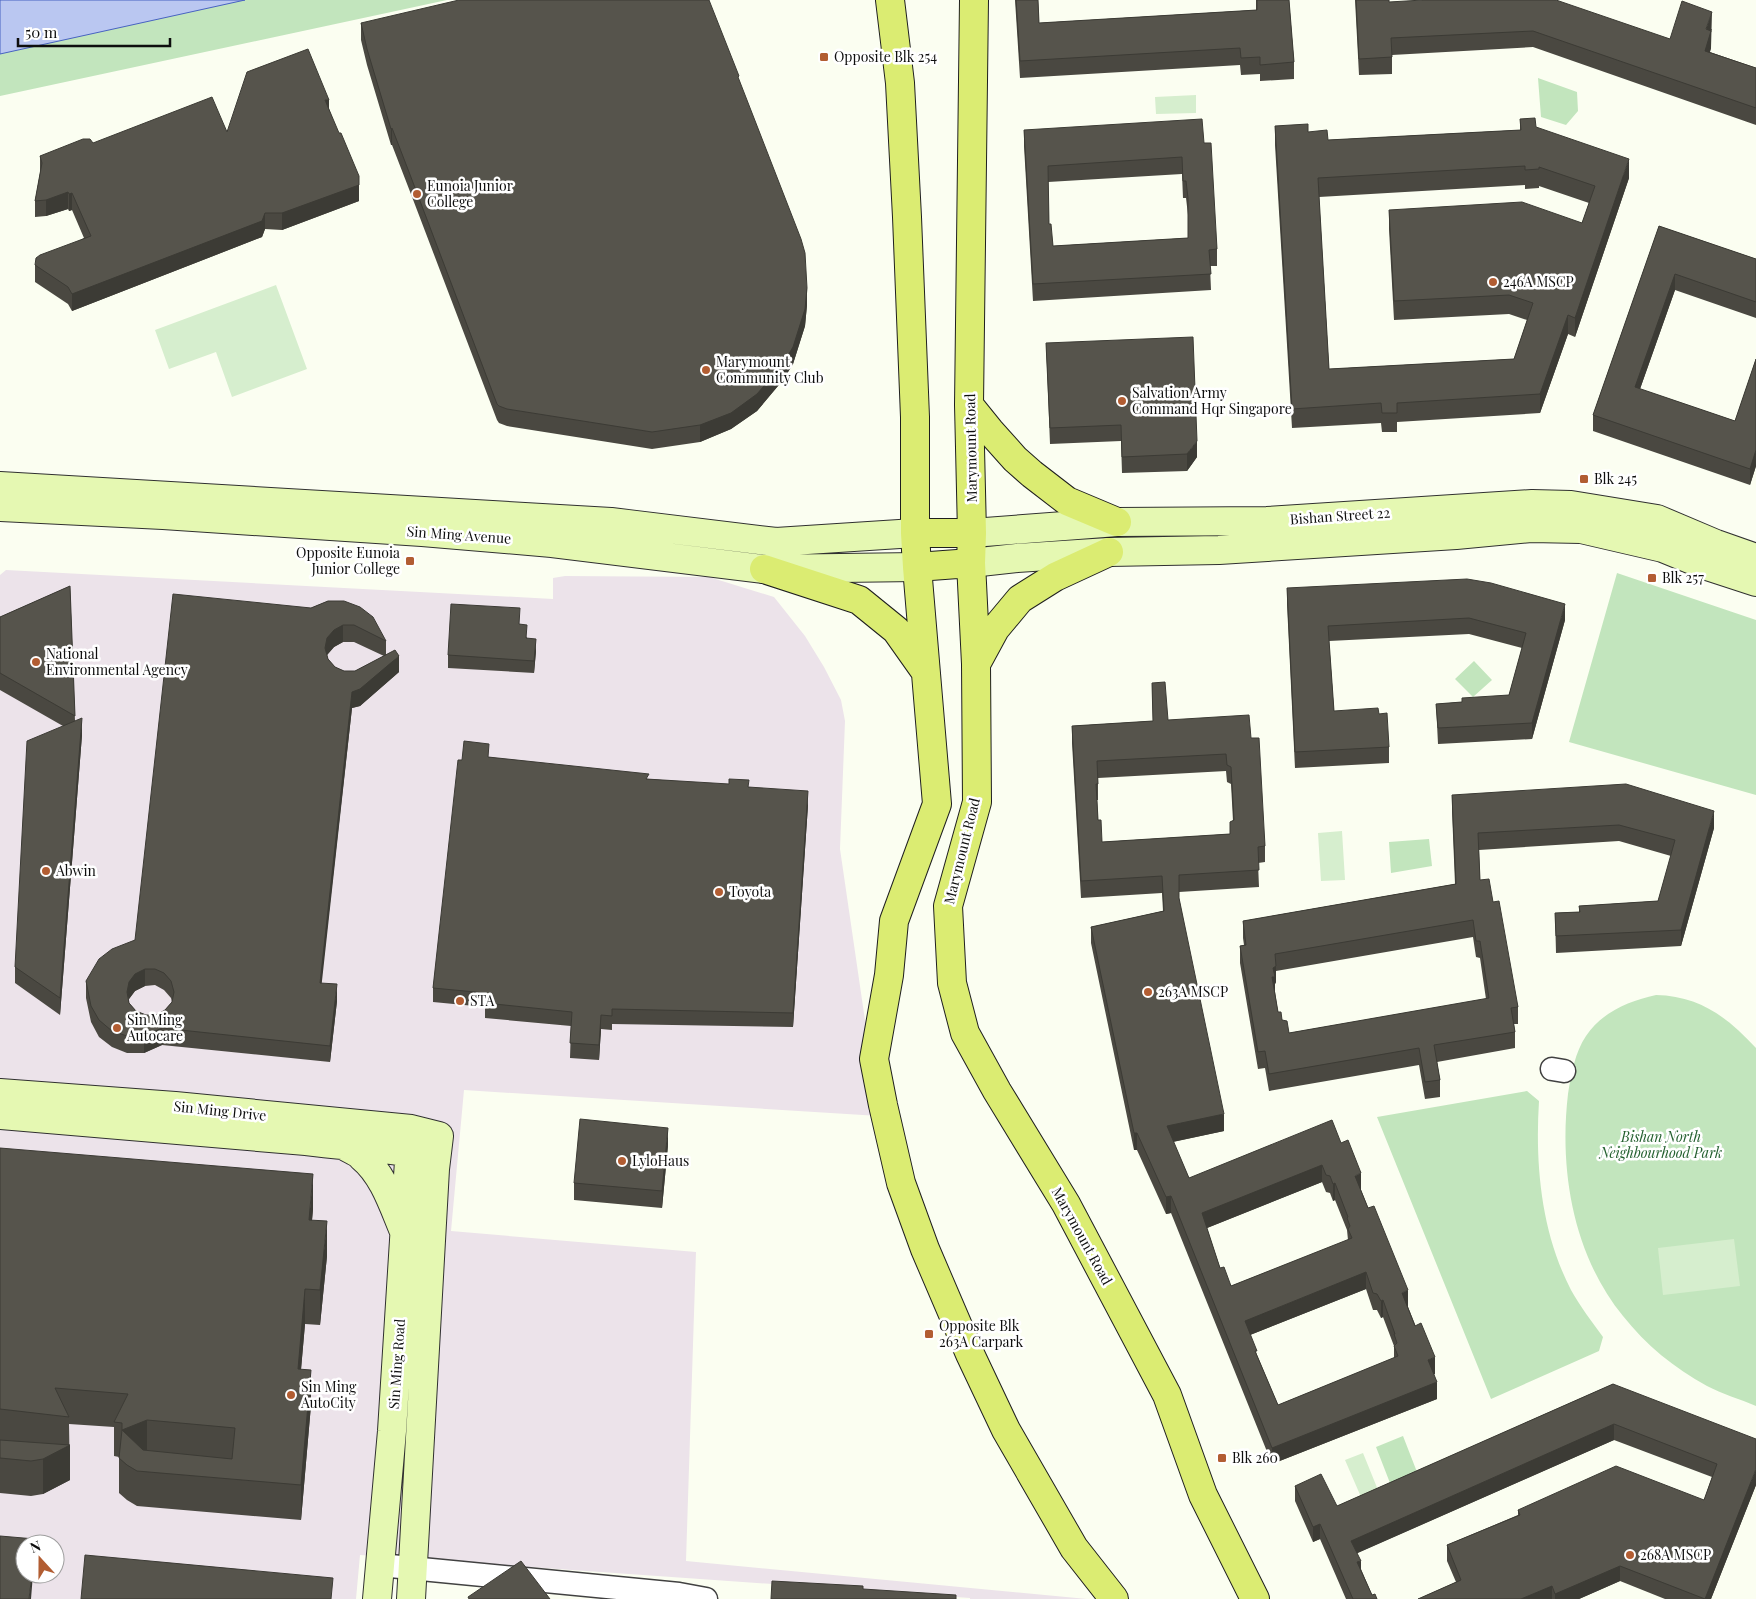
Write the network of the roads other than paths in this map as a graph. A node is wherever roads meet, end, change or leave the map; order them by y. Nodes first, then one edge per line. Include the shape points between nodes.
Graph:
1 (890, 0) edge
2 (974, 0) edge
3 (969, 404) junction
4 (2, 503) edge
5 (1118, 522) junction
6 (915, 533) junction
7 (972, 533) junction
8 (1109, 552) junction
9 (1756, 558) edge
10 (971, 563) junction
11 (917, 567) junction
12 (764, 569) junction
13 (1756, 582) edge
14 (976, 664) junction
15 (925, 671) junction
16 (0, 1093) edge
17 (0, 1115) edge
18 (410, 1140) junction
19 (345, 1146) junction
20 (438, 1146) joint
21 (405, 1233) junction
22 (380, 1565) junction
23 (412, 1568) junction
24 (377, 1599) edge
25 (411, 1599) edge
26 (706, 1599) edge
27 (1114, 1599) edge
28 (1255, 1599) edge

1 - 6 main road via 900,83 907,207 915,416
2 - 3 main road, Marymount Road
3 - 5 main road via 1002,445 1032,474 1067,501
3 - 7 main road, Marymount Road
4 - 6 main road, Sin Ming Avenue via 611,522 776,542
4 - 12 main road, Sin Ming Avenue via 552,543
5 - 7 main road, Bishan Street 22
5 - 9 main road, Bishan Street 22 via 1267,521 1532,504 1571,505 1657,519
6 - 7 main road, Bishan Street 22
6 - 11 main road
7 - 10 main road, Marymount Road
8 - 10 main road, Bishan Street 22
8 - 13 main road, Bishan Street 22 via 1219,550 1531,528 1581,529 1663,548
8 - 14 main road via 1055,577 1020,599 995,629
10 - 11 main road, Bishan Street 22
10 - 14 main road, Marymount Road
11 - 12 main road, Sin Ming Avenue
11 - 15 main road
12 - 15 main road via 859,600 896,630
14 - 28 main road, Marymount Road via 977,802 948,906 952,983 965,1033 1066,1204 1167,1395 1204,1495
15 - 27 main road via 937,804 894,921 889,976 874,1059 883,1105 904,1192 970,1354 1006,1430 1074,1548
16 - 18 main road, Sin Ming Drive via 175,1106
17 - 19 main road, Sin Ming Drive
18 - 19 main road, Sin Ming Drive via 381,1148
18 - 20 main road, Sin Ming Drive
18 - 21 main road, Sin Ming Road
19 - 21 main road via 362,1156 374,1169
20 - 23 main road, Sin Ming Road
21 - 22 main road, Sin Ming Road
22 - 23 street
22 - 24 main road, Sin Ming Road
23 - 25 main road, Sin Ming Road
23 - 26 street

